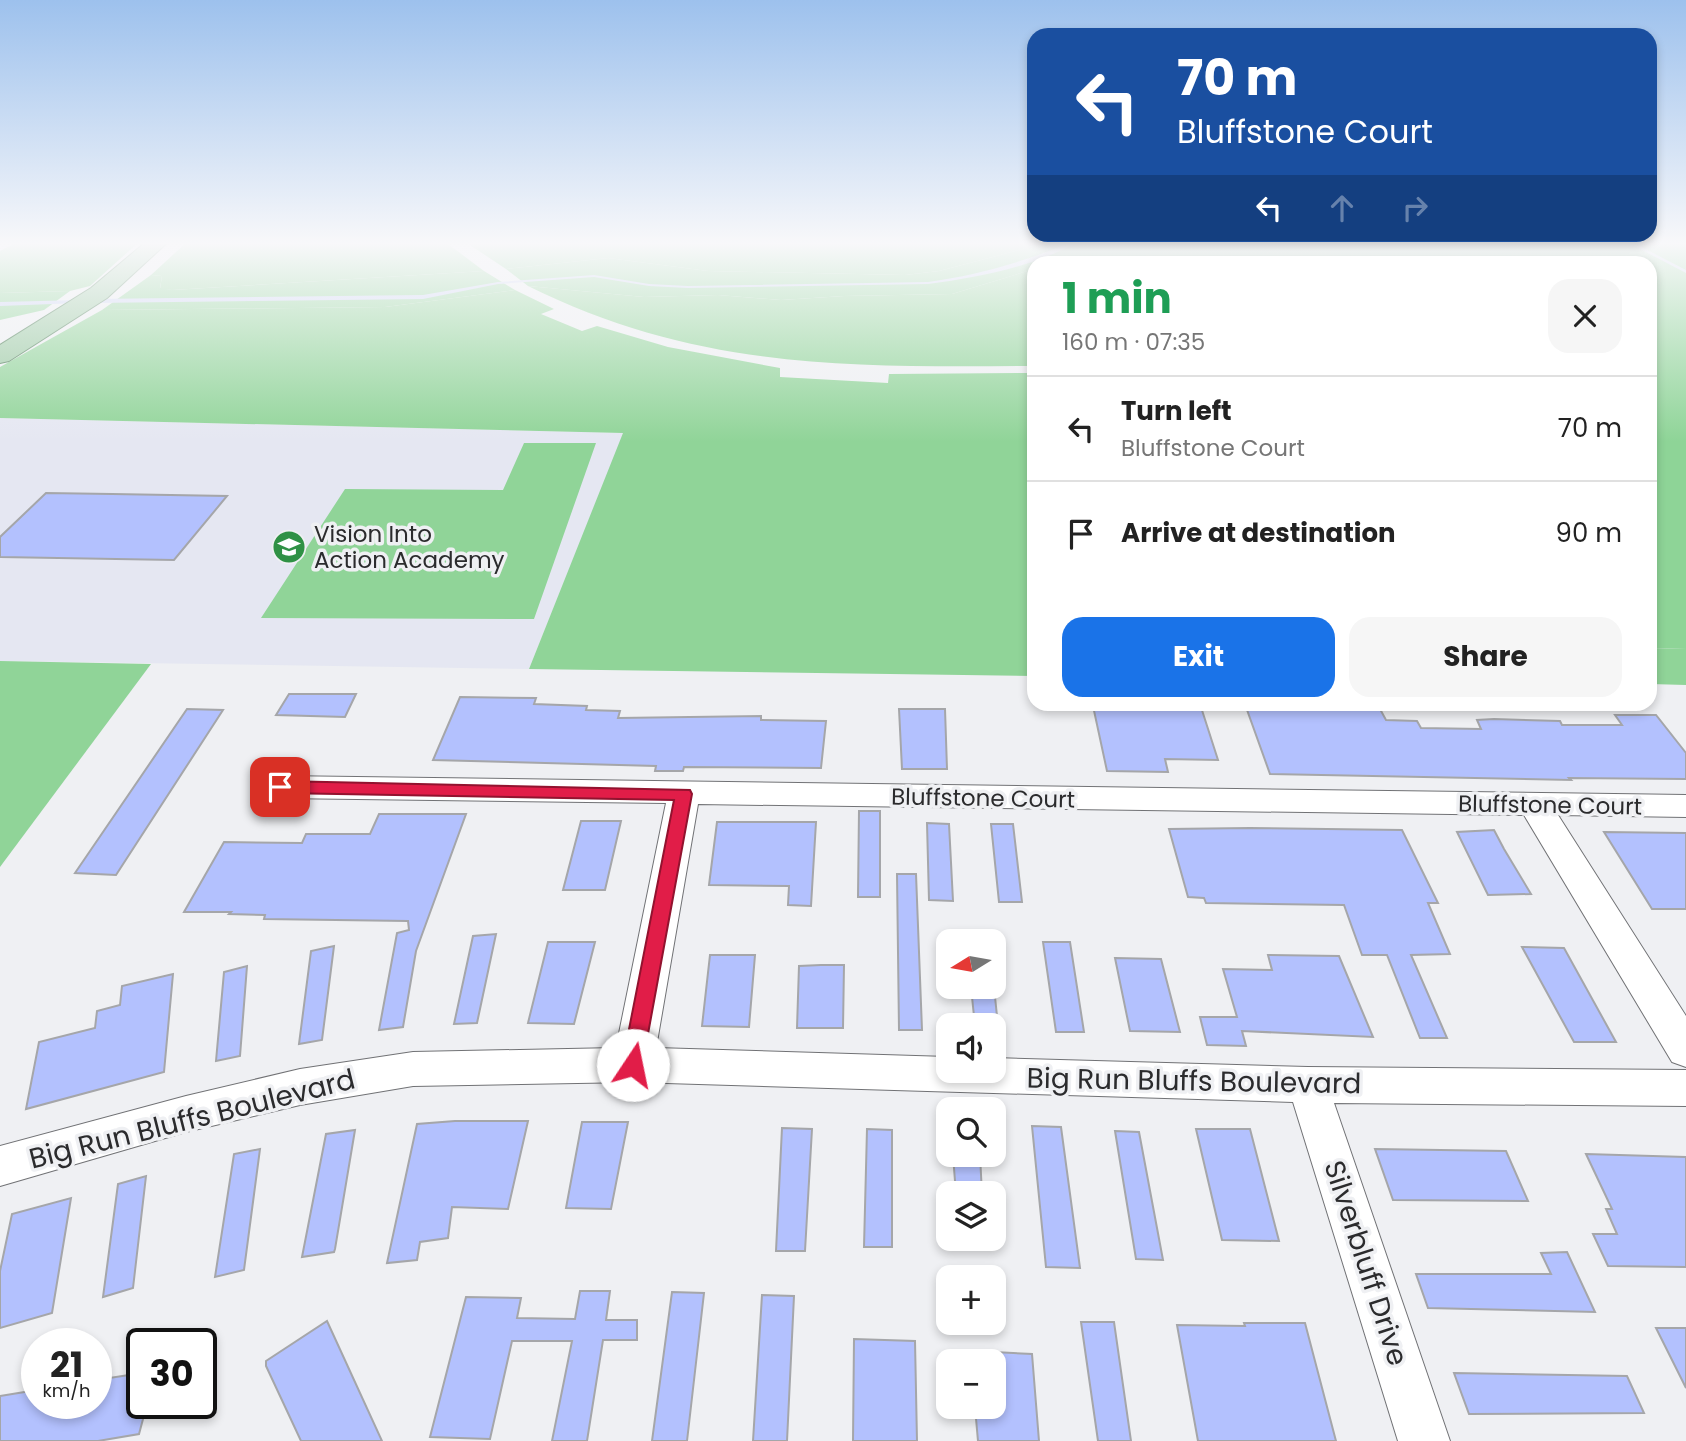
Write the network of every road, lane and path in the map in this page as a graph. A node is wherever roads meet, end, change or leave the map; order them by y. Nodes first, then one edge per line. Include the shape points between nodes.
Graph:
1 (77, 308) edge
2 (0, 356) edge
3 (280, 787) dead end
4 (684, 794) junction
5 (1534, 804) junction
6 (1686, 806) edge
7 (1686, 1050) edge
8 (633, 1065) junction
9 (1308, 1085) junction
10 (1686, 1088) edge
11 (0, 1166) edge
12 (1424, 1441) edge

1 - 2 main road
3 - 4 street, Bluffstone Court
4 - 5 street, Bluffstone Court
4 - 8 street
5 - 6 street, Bluffstone Court
5 - 7 street
8 - 9 street, Big Run Bluffs Boulevard
8 - 11 street, Big Run Bluffs Boulevard via 413,1069 312,1085 186,1114
9 - 10 street, Big Run Bluffs Boulevard
9 - 12 street, Silverbluff Drive

